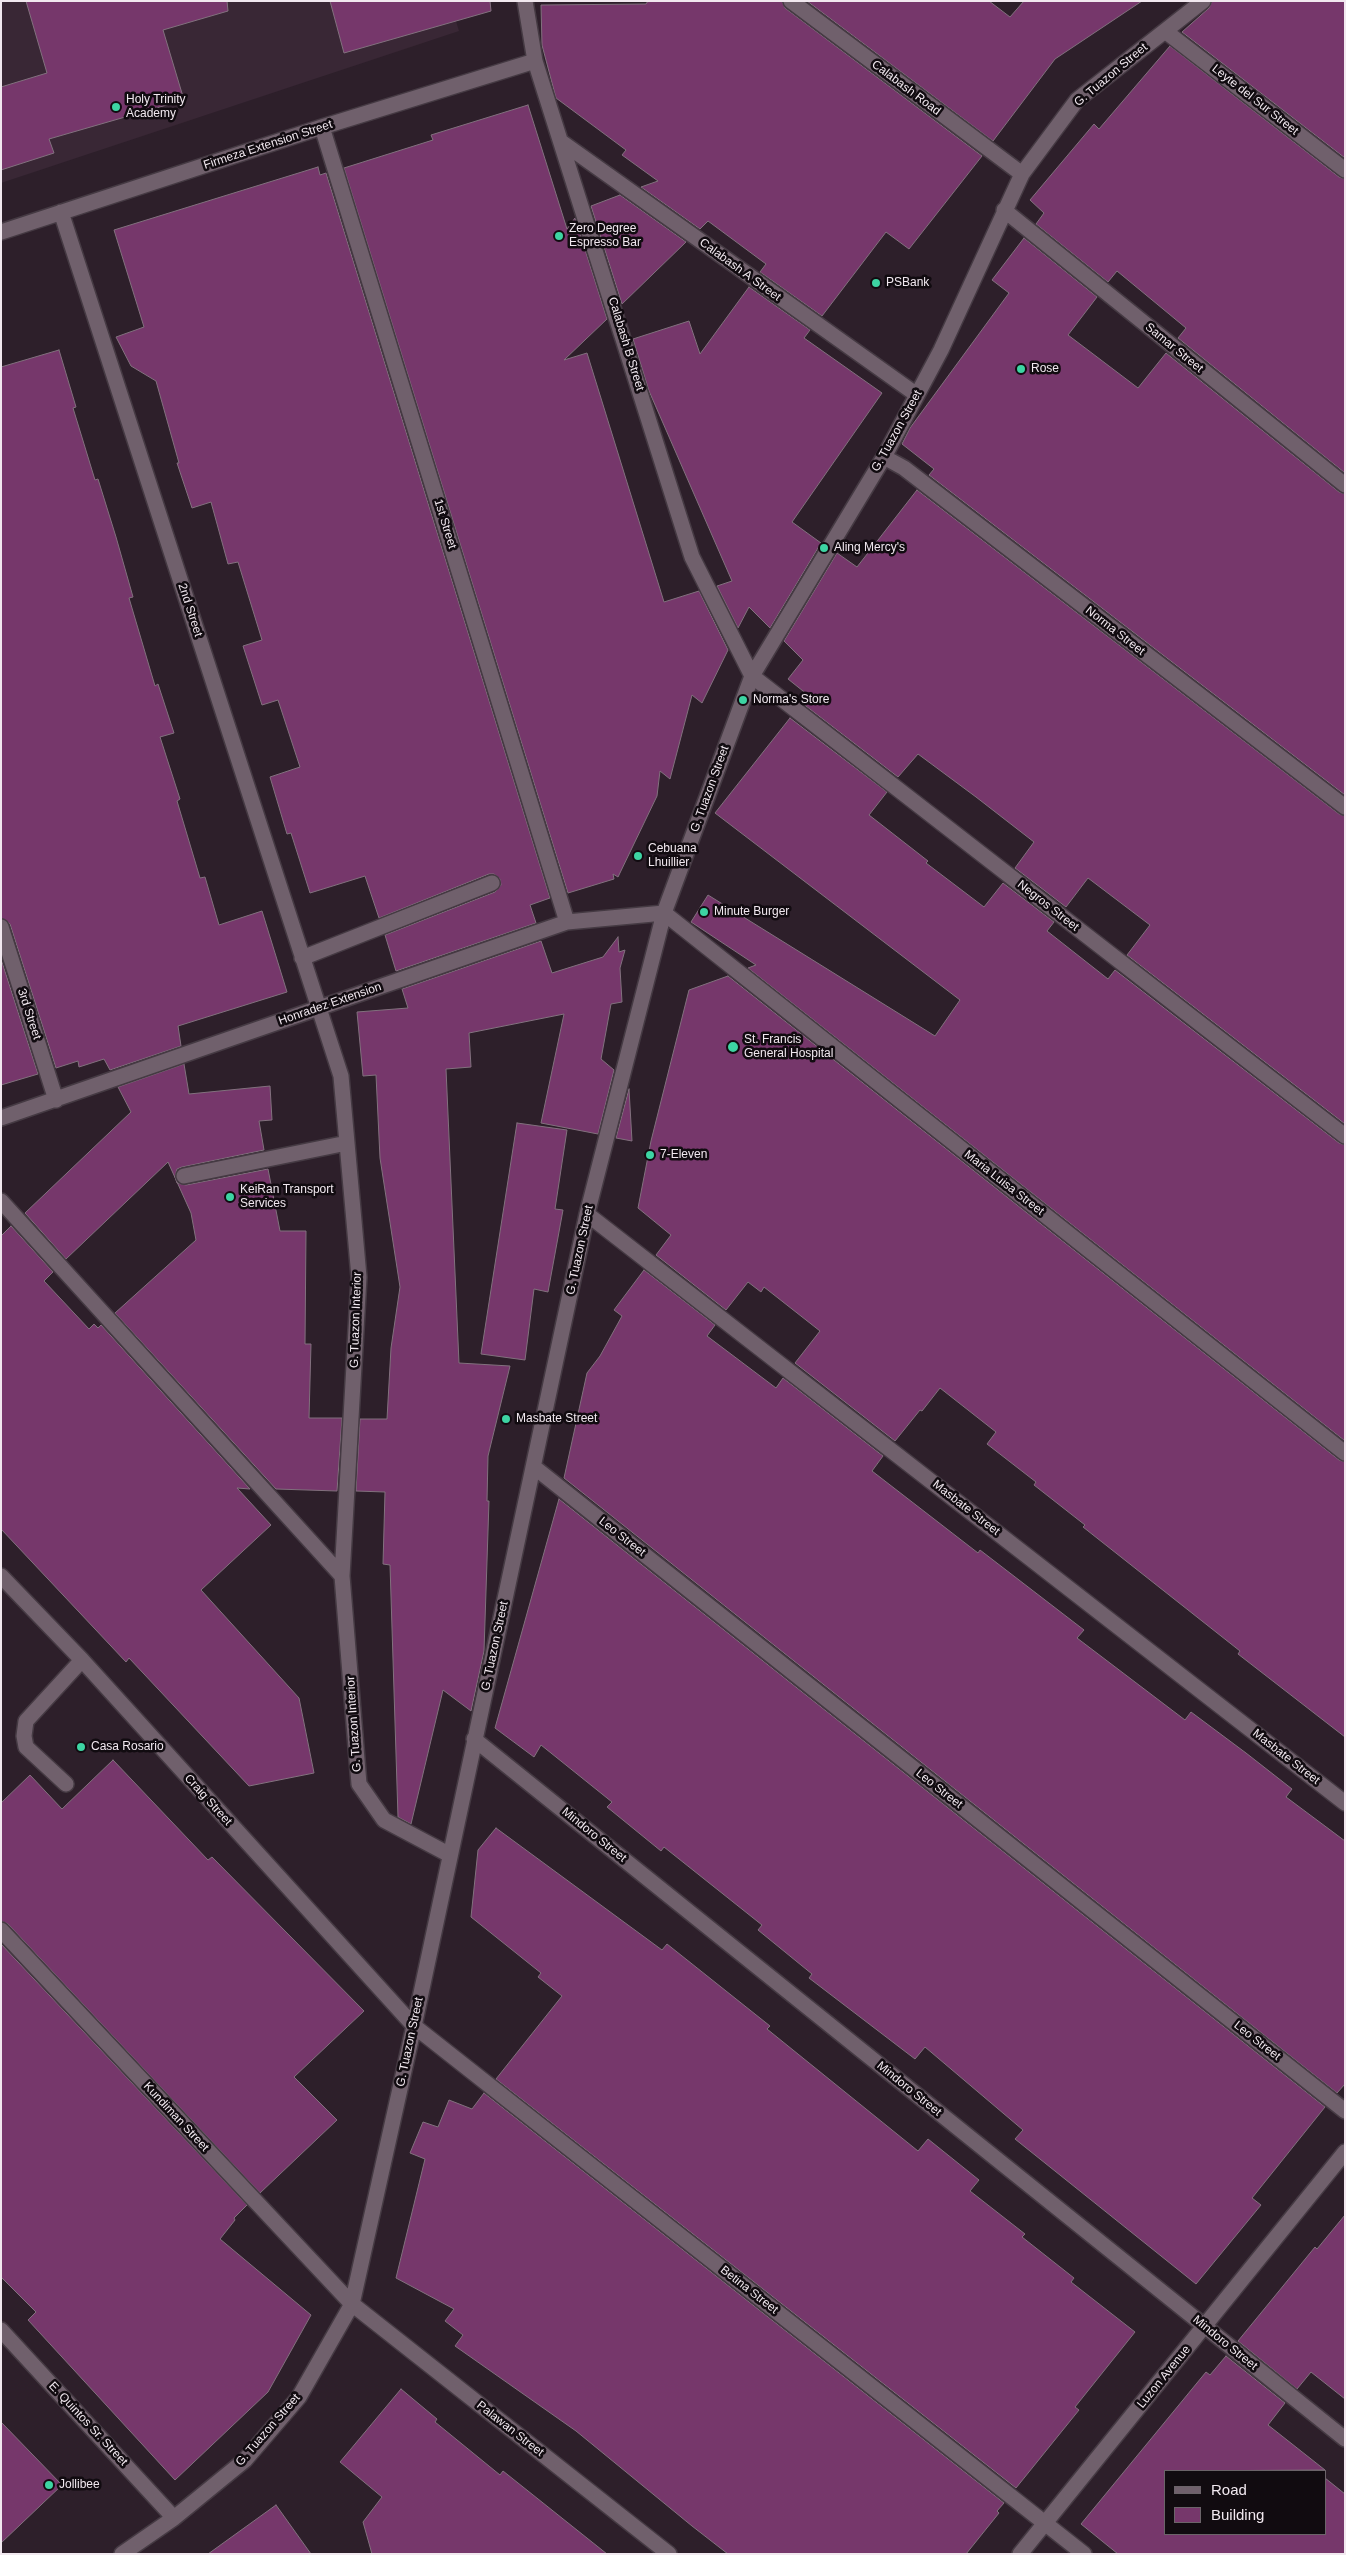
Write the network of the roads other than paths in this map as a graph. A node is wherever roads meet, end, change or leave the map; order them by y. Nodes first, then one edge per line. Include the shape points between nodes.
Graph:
1 (525, 1) edge
2 (791, 1) edge
3 (1203, 1) edge
4 (1165, 31) junction
5 (536, 61) junction
6 (322, 126) junction
7 (563, 143) junction
8 (1345, 170) edge
9 (1022, 174) junction
10 (1004, 210) junction
11 (61, 212) junction
12 (1, 232) edge
13 (917, 395) junction
14 (884, 457) junction
15 (1345, 485) edge
16 (752, 676) junction
17 (1345, 807) edge
18 (492, 883) dead end
19 (664, 913) junction
20 (567, 922) junction
21 (1, 927) edge
22 (302, 958) junction
23 (319, 1008) junction
24 (56, 1100) junction
25 (1, 1118) edge
26 (1345, 1136) edge
27 (347, 1143) junction
28 (184, 1176) dead end
29 (1, 1201) edge
30 (587, 1214) junction
31 (1345, 1453) edge
32 (534, 1467) junction
33 (1, 1576) edge
34 (342, 1576) junction
35 (82, 1660) junction
36 (474, 1739) junction
37 (66, 1784) dead end
38 (1345, 1803) edge
39 (450, 1855) junction
40 (1, 1930) edge
41 (414, 2026) junction
42 (1345, 2111) edge
43 (1345, 2152) edge
44 (352, 2304) junction
45 (1205, 2327) junction
46 (1, 2330) edge
47 (1345, 2440) edge
48 (174, 2518) junction
49 (1045, 2523) junction
50 (122, 2554) edge
51 (669, 2554) edge
52 (1020, 2554) edge
53 (1084, 2554) edge

1 - 5 street, Calabash B Street
2 - 9 street, Calabash Road
3 - 4 street, G. Tuazon Street
4 - 8 street, Leyte del Sur Street
4 - 9 street, G. Tuazon Street via 1077,100
5 - 6 street, Firmeza Extension Street
5 - 7 street, Calabash B Street
6 - 11 street, Firmeza Extension Street
6 - 20 street, 1st Street
7 - 13 street, Calabash A Street
7 - 16 street, Calabash B Street via 692,557
9 - 10 street, G. Tuazon Street
10 - 13 street, G. Tuazon Street via 941,350
10 - 15 street, Samar Street
11 - 12 street, Firmeza Extension Street
11 - 22 street, 2nd Street
13 - 14 street, G. Tuazon Street
14 - 16 street, G. Tuazon Street
14 - 17 street, Norma Street via 904,468
16 - 19 street, G. Tuazon Street
16 - 26 street, Negros Street
18 - 22 street
19 - 20 street, Honradez Extension
19 - 30 street, G. Tuazon Street
19 - 31 street, Maria Luisa Street
20 - 23 street, Honradez Extension
21 - 24 street, 3rd Street
22 - 23 street, 2nd Street
23 - 24 street, Honradez Extension
23 - 27 street, G. Tuazon Interior via 341,1076
24 - 25 street, Honradez Extension
27 - 28 street
27 - 34 street, G. Tuazon Interior via 359,1277
29 - 34 street
30 - 32 street, G. Tuazon Street
30 - 38 street, Masbate Street
32 - 36 street, G. Tuazon Street
32 - 42 street, Leo Street
33 - 35 street, Craig Street
34 - 39 street, G. Tuazon Interior via 359,1784 384,1820
35 - 37 street via 26,1721 24,1736 26,1747
35 - 41 street, Craig Street
36 - 39 street, G. Tuazon Street
36 - 45 street, Mindoro Street
39 - 41 street, G. Tuazon Street
40 - 44 street, Kundiman Street
41 - 44 street, G. Tuazon Street
41 - 49 street, Betina Street
43 - 45 street, Luzon Avenue
44 - 48 street, G. Tuazon Street via 299,2397 245,2460
44 - 51 street, Palawan Street
45 - 47 street, Mindoro Street
45 - 49 street, Luzon Avenue
46 - 48 street, E. Quintos Sr. Street
48 - 50 street, G. Tuazon Street
49 - 52 street, Luzon Avenue
49 - 53 street, Betina Street

